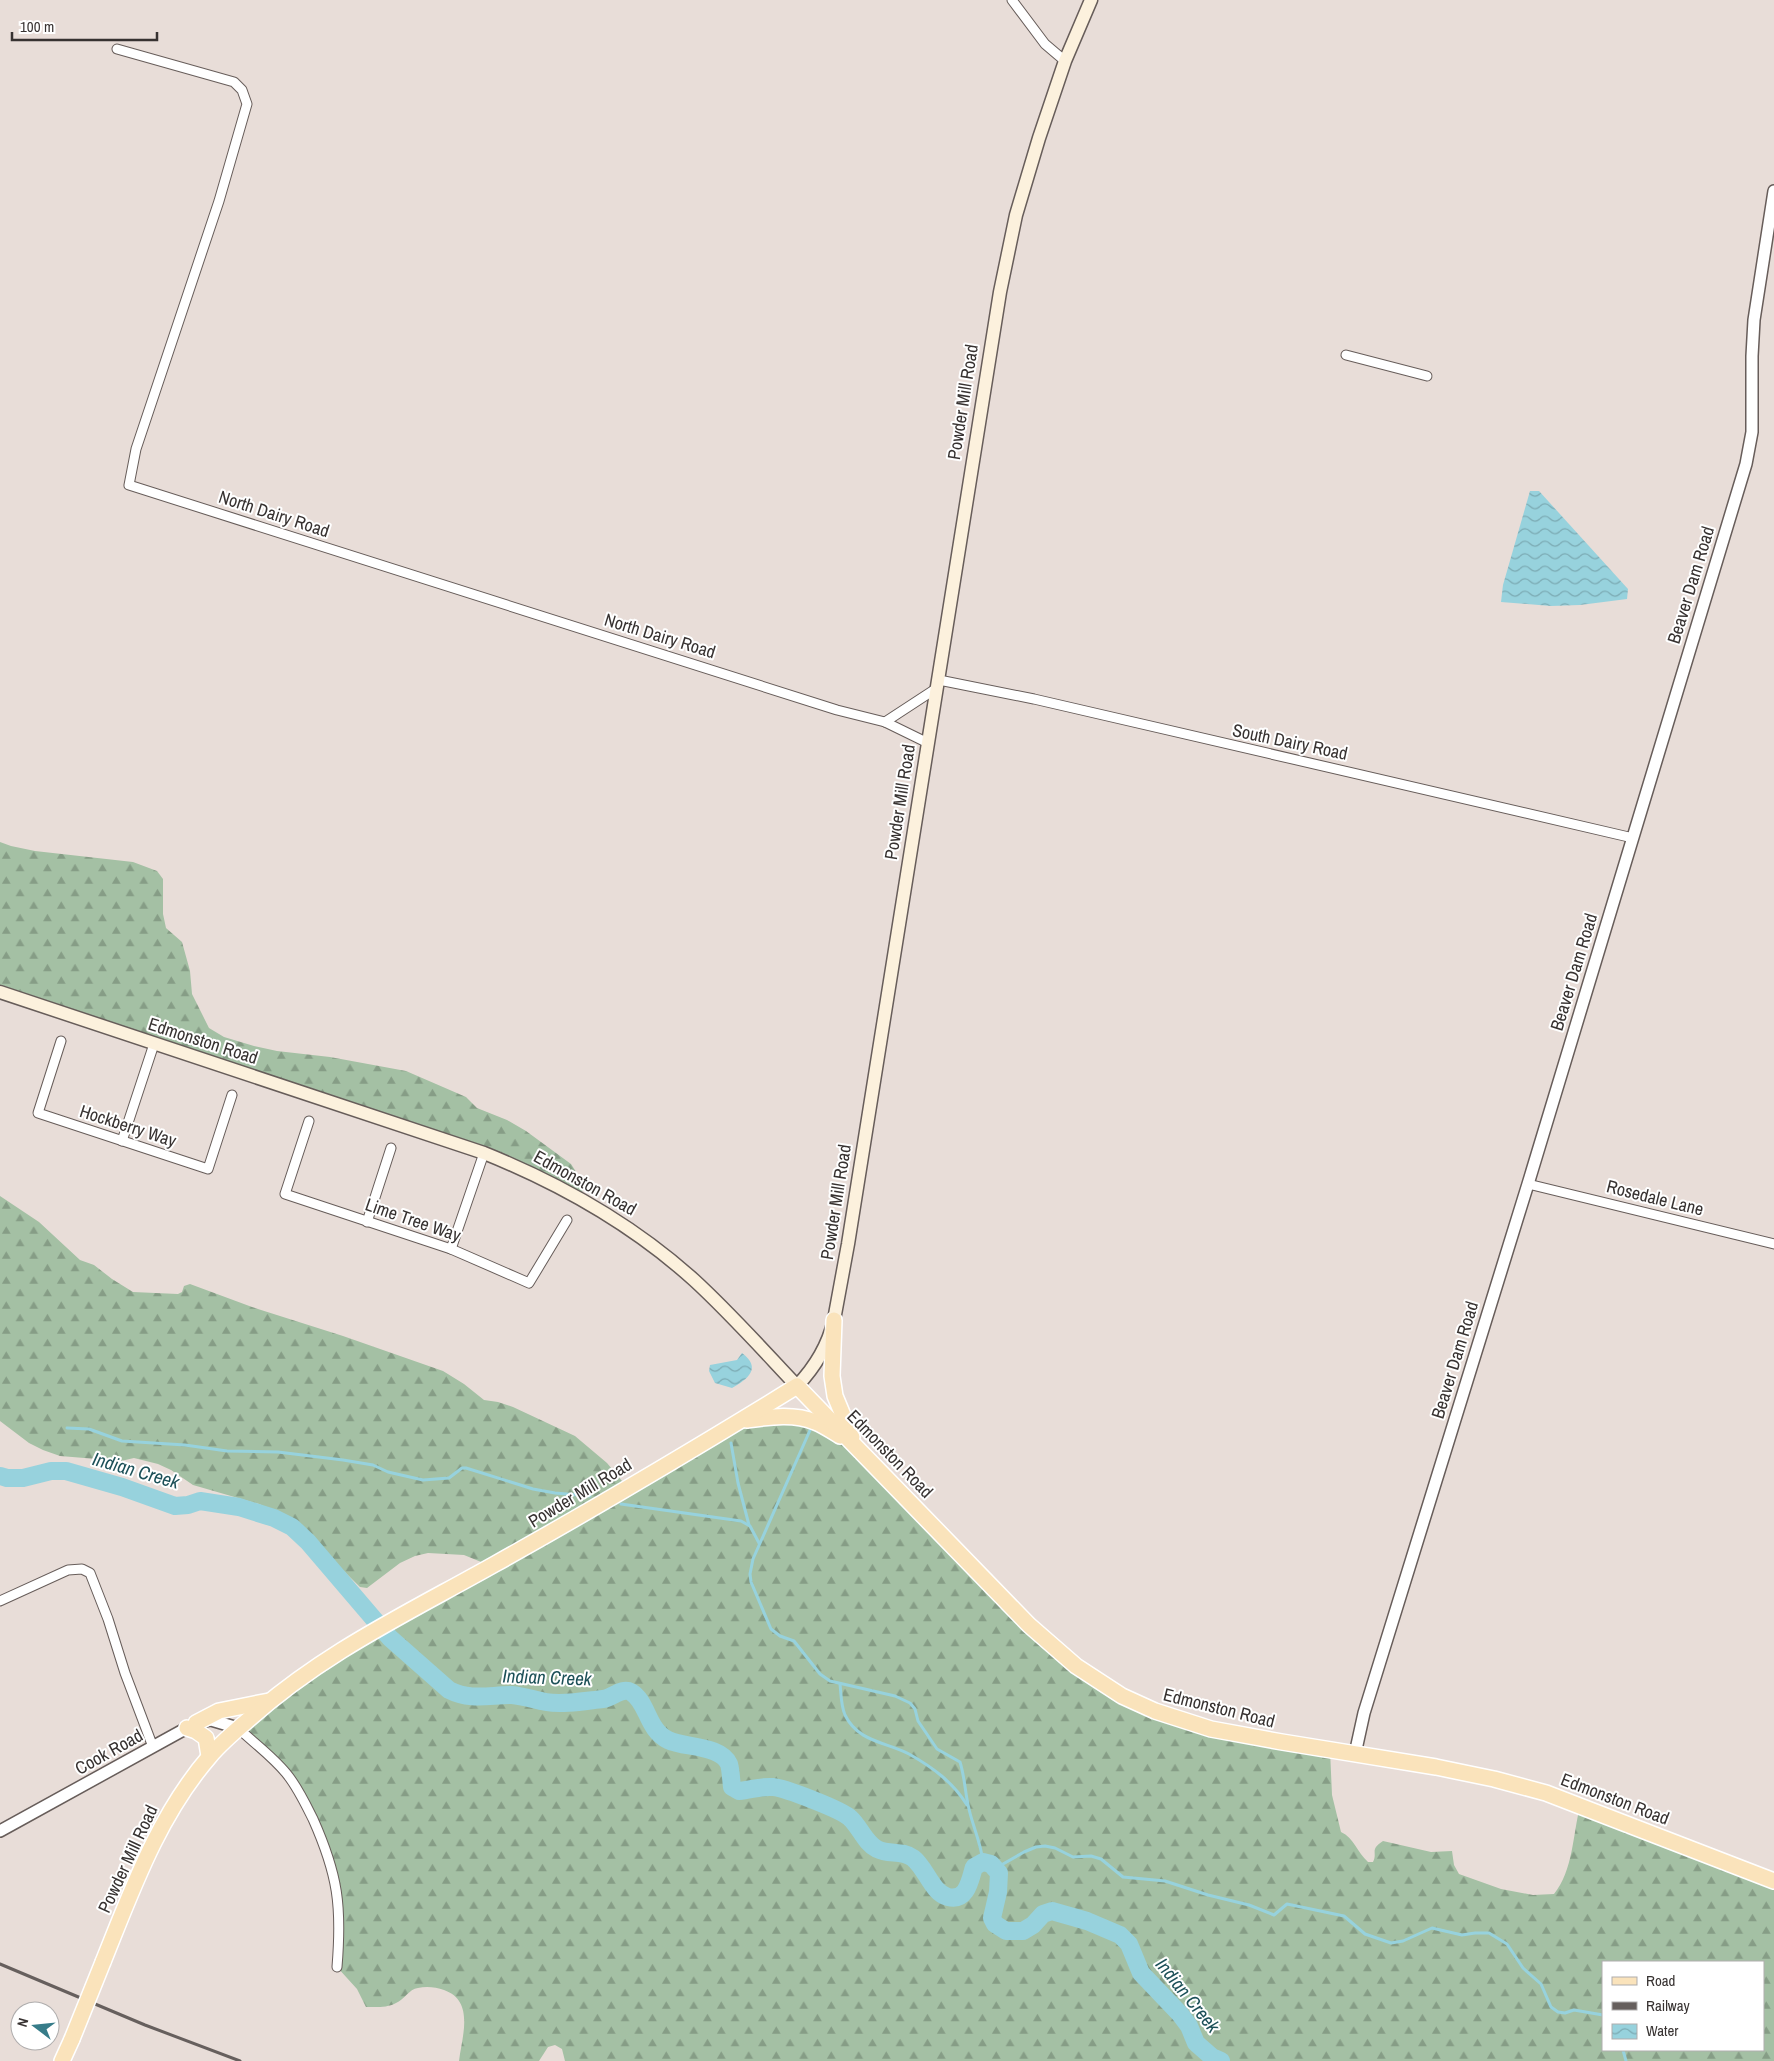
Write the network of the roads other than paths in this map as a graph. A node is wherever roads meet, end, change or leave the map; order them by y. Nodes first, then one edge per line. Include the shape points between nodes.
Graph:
1 (1012, 0) edge
2 (1091, 0) edge
3 (117, 49) dead end
4 (1065, 61) junction
5 (1774, 191) edge
6 (1346, 355) dead end
7 (1427, 376) dead end
8 (938, 684) junction
9 (885, 722) junction
10 (928, 743) junction
11 (1633, 838) junction
12 (0, 992) edge
13 (61, 1040) dead end
14 (154, 1044) junction
15 (232, 1095) dead end
16 (309, 1121) dead end
17 (122, 1140) junction
18 (391, 1148) dead end
19 (484, 1153) junction
20 (1528, 1184) junction
21 (567, 1220) dead end
22 (367, 1222) junction
23 (1774, 1244) edge
24 (451, 1249) junction
25 (834, 1320) junction
26 (797, 1386) junction
27 (741, 1420) junction
28 (856, 1445) junction
29 (0, 1601) edge
30 (269, 1701) junction
31 (192, 1726) junction
32 (238, 1728) junction
33 (154, 1747) junction
34 (1355, 1754) junction
35 (209, 1756) junction
36 (0, 1831) edge
37 (1774, 1881) edge
38 (337, 1967) dead end
39 (62, 2061) edge

1 - 4 street via 1045,44
2 - 4 main road, Powder Mill Road
3 - 9 street, North Dairy Road via 234,82 242,90 247,104 219,201 136,449 129,485 838,710
4 - 8 main road, Powder Mill Road via 1023,189 1010,241
5 - 11 street, Beaver Dam Road via 1754,320 1752,432 1747,459
6 - 7 street
8 - 9 street
8 - 10 main road, Powder Mill Road
8 - 11 street, South Dairy Road via 1034,699
9 - 10 street, North Dairy Road
10 - 25 main road, Powder Mill Road
11 - 20 street, Beaver Dam Road
12 - 14 main road, Edmonston Road
13 - 17 street, Hockberry Way via 38,1113
14 - 17 street
14 - 19 main road, Edmonston Road
15 - 17 street, Hockberry Way via 208,1169
16 - 22 street, Lime Tree Way via 285,1194
18 - 22 street
19 - 24 street
19 - 26 main road, Edmonston Road via 580,1198 641,1237 695,1281
20 - 23 street, Rosedale Lane
20 - 34 street, Beaver Dam Road via 1364,1713
21 - 24 street, Lime Tree Way via 529,1283
22 - 24 street, Lime Tree Way
25 - 26 main road, Powder Mill Road via 819,1360
25 - 28 main road via 832,1376 835,1396
26 - 27 main road, Powder Mill Road
26 - 28 main road, Edmonston Road
27 - 28 main road via 803,1418
27 - 30 main road, Powder Mill Road via 542,1538 322,1661
28 - 34 main road, Edmonston Road via 1029,1625 1060,1654 1105,1686 1155,1711 1211,1729
29 - 33 street via 68,1570 82,1569 90,1573 124,1673
30 - 31 main road via 219,1711
30 - 32 main road, Powder Mill Road
31 - 32 street, Cook Road via 211,1720
31 - 33 street, Cook Road
31 - 35 main road via 206,1738
32 - 35 main road, Powder Mill Road
32 - 38 street via 264,1750 293,1782 325,1846 339,1900
33 - 36 street, Cook Road
34 - 37 main road, Edmonston Road via 1436,1767 1546,1793
35 - 39 main road, Powder Mill Road, bridge via 152,1843

